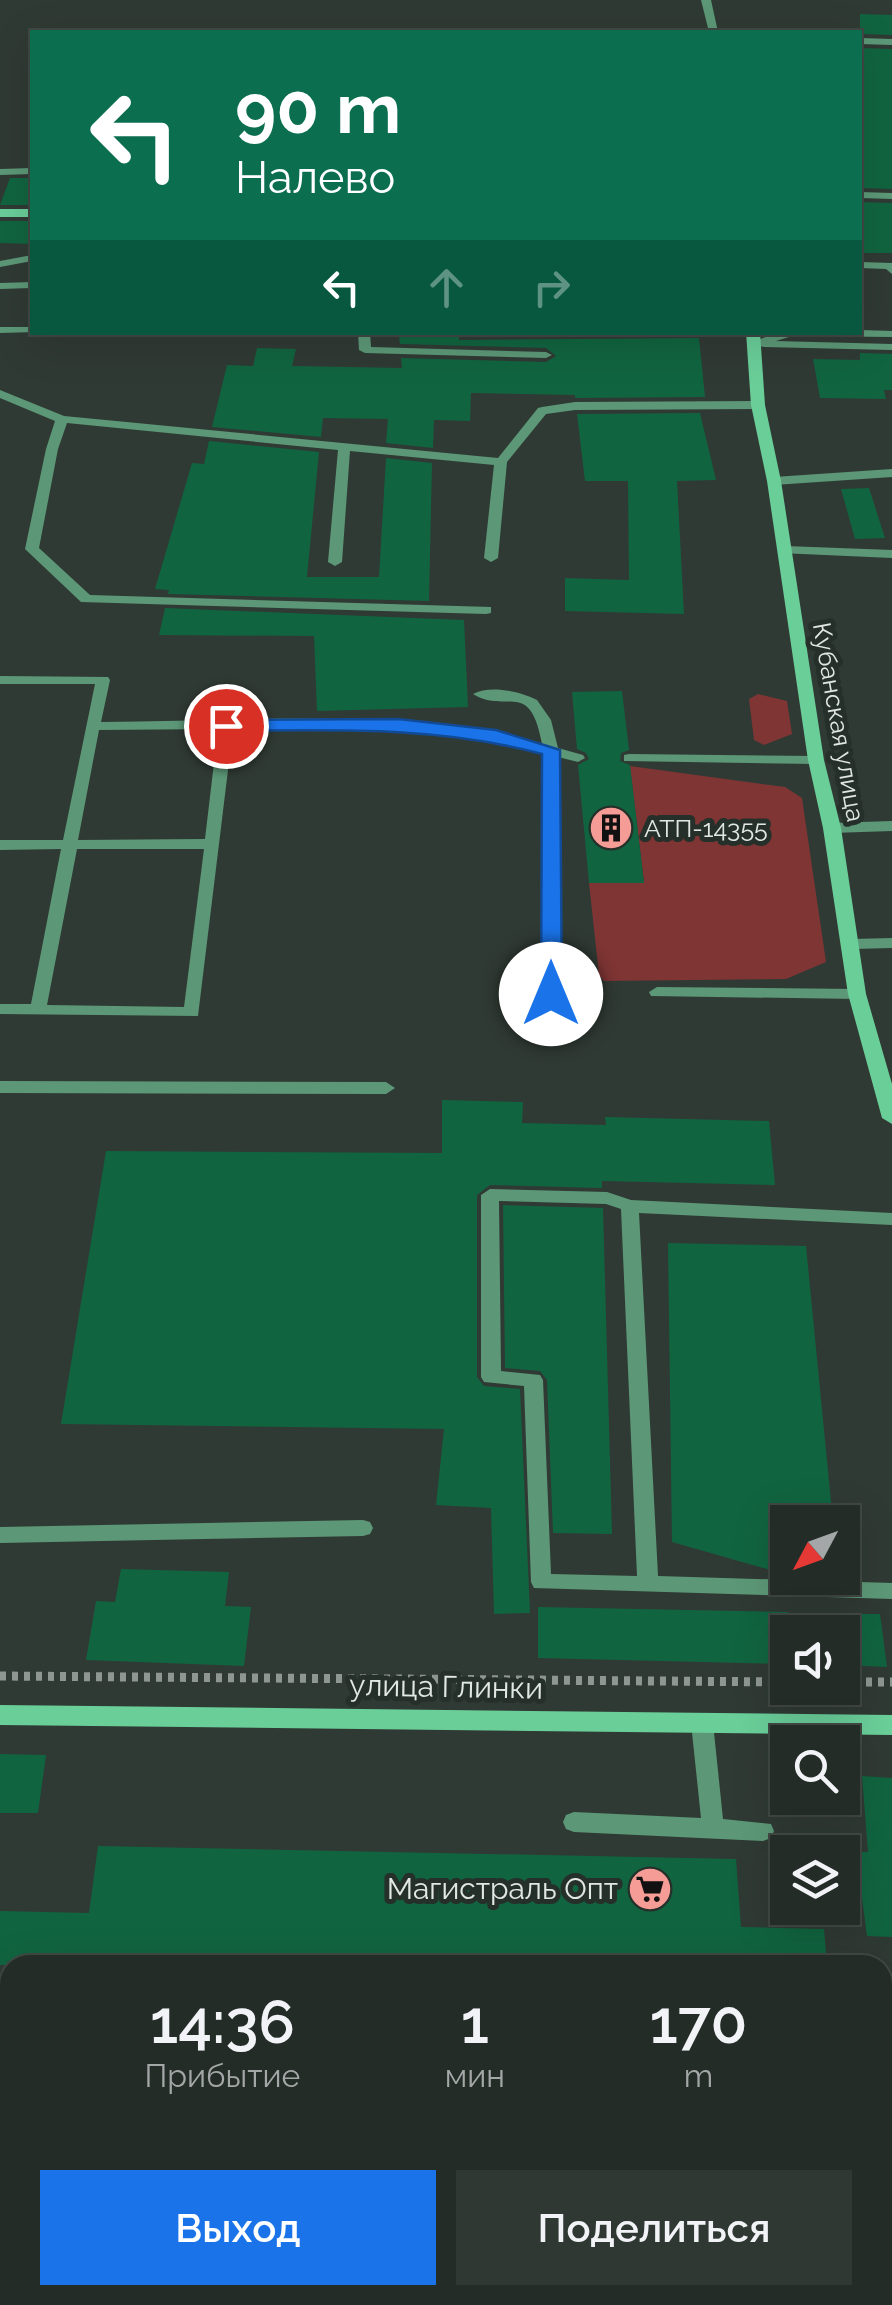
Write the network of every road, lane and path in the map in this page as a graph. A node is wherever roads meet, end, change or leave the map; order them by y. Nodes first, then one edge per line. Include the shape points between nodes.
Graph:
1 (706, 0) edge
2 (714, 30) edge
3 (862, 42) edge
4 (892, 42) edge
5 (30, 171) edge
6 (0, 172) edge
7 (862, 195) edge
8 (892, 196) edge
9 (0, 213) edge
10 (30, 214) edge
11 (30, 258) edge
12 (0, 264) edge
13 (862, 266) edge
14 (891, 267) edge
15 (30, 285) edge
16 (0, 286) edge
17 (0, 330) edge
18 (30, 330) edge
19 (862, 334) edge
20 (892, 334) edge
21 (364, 335) edge
22 (753, 338) edge
23 (892, 347) edge
24 (546, 355) dead end
25 (0, 394) edge
26 (758, 405) junction
27 (62, 419) junction
28 (344, 447) junction
29 (501, 462) junction
30 (892, 473) edge
31 (774, 481) junction
32 (785, 550) junction
33 (892, 554) edge
34 (490, 558) dead end
35 (335, 562) dead end
36 (486, 610) dead end
37 (0, 680) edge
38 (480, 694) dead end
39 (94, 726) junction
40 (226, 726) junction
41 (551, 750) junction
42 (578, 758) dead end
43 (629, 758) dead end
44 (816, 760) junction
45 (892, 826) edge
46 (832, 828) junction
47 (0, 844) edge
48 (212, 844) junction
49 (892, 943) edge
50 (852, 944) junction
51 (657, 992) dead end
52 (551, 994) dead end
53 (857, 994) junction
54 (0, 1008) edge
55 (38, 1009) junction
56 (0, 1087) edge
57 (386, 1088) dead end
58 (892, 1118) edge
59 (630, 1206) junction
60 (892, 1219) edge
61 (363, 1528) dead end
62 (0, 1535) edge
63 (648, 1584) junction
64 (892, 1591) edge
65 (0, 1676) edge
66 (770, 1682) edge
67 (860, 1682) edge
68 (892, 1682) edge
69 (0, 1715) edge
70 (702, 1723) junction
71 (892, 1725) edge
72 (574, 1822) dead end
73 (713, 1829) junction
74 (762, 1832) dead end

1 - 2 lane
3 - 4 lane
5 - 6 lane
7 - 8 lane
9 - 10 main road
11 - 12 lane
13 - 14 lane
15 - 16 lane
17 - 18 lane
19 - 20 lane
21 - 24 lane via 365,350
22 - 23 lane via 791,347
22 - 26 main road, Кубанская улица
25 - 27 lane
26 - 29 lane via 542,411
26 - 31 main road, Кубанская улица
27 - 28 lane
27 - 36 lane via 32,549 86,599
28 - 29 lane
28 - 35 lane
29 - 34 lane
30 - 31 lane
31 - 32 main road, Кубанская улица
32 - 33 lane
32 - 44 main road, Кубанская улица
37 - 39 lane via 103,680
38 - 41 lane via 533,702 545,713
39 - 40 lane
39 - 55 lane
40 - 41 lane via 398,724
40 - 48 lane
41 - 42 lane
41 - 52 lane
43 - 44 lane
44 - 46 main road, Кубанская улица
45 - 46 lane
46 - 50 main road, Кубанская улица
47 - 48 lane
48 - 55 lane via 192,1012
49 - 50 lane
50 - 53 main road, Кубанская улица
51 - 53 lane
53 - 58 main road, Кубанская улица
54 - 55 lane
56 - 57 lane
59 - 60 lane
59 - 63 lane
59 - 63 lane via 608,1198 490,1195 492,1377 533,1380 541,1582
61 - 62 lane
63 - 64 lane
65 - 66 path
67 - 68 path
69 - 70 main road, улица Глинки
70 - 71 main road, улица Глинки
70 - 73 lane
72 - 73 lane
73 - 74 lane

